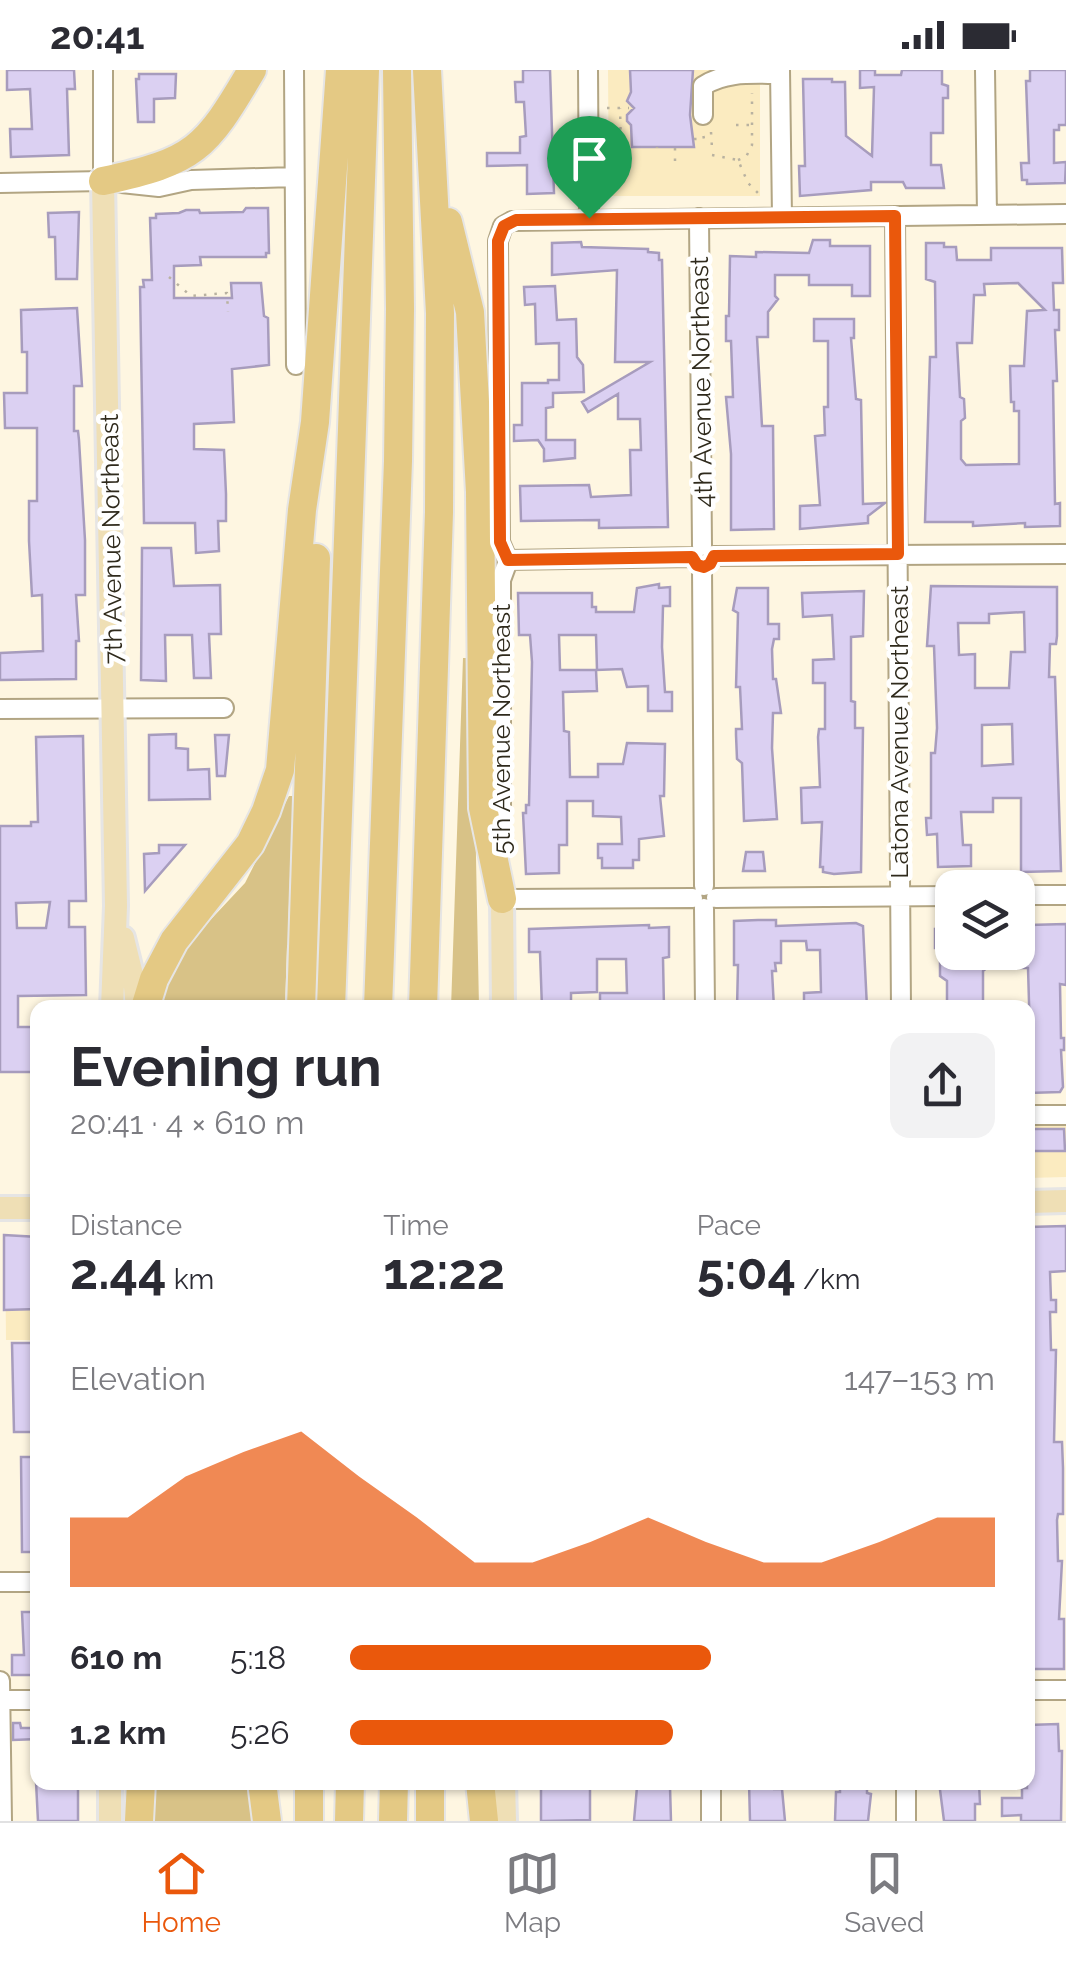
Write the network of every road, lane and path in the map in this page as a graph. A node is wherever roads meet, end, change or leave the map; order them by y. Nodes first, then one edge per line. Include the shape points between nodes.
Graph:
1 (103, 70) edge
2 (252, 70) edge
3 (294, 70) edge
4 (340, 70) edge
5 (365, 70) edge
6 (396, 70) edge
7 (428, 70) edge
8 (588, 70) edge
9 (986, 70) edge
10 (780, 72) edge
11 (752, 82) dead end
12 (605, 108) dead end
13 (620, 108) junction
14 (630, 108) dead end
15 (750, 124) junction
16 (736, 125) dead end
17 (708, 126) junction
18 (694, 139) dead end
19 (605, 147) dead end
20 (621, 147) junction
21 (630, 147) dead end
22 (675, 148) dead end
23 (712, 148) dead end
24 (712, 155) dead end
25 (738, 160) junction
26 (434, 162) junction
27 (675, 163) dead end
28 (294, 176) junction
29 (103, 182) junction
30 (0, 183) edge
31 (763, 198) dead end
32 (1066, 214) edge
33 (986, 215) junction
34 (895, 216) junction
35 (782, 217) junction
36 (589, 218) junction
37 (699, 218) junction
38 (169, 277) dead end
39 (228, 312) dead end
40 (296, 365) dead end
41 (314, 422) junction
42 (898, 554) junction
43 (1066, 554) edge
44 (702, 556) junction
45 (508, 560) junction
46 (113, 708) junction
47 (224, 708) dead end
48 (0, 709) edge
49 (1035, 895) edge
50 (1066, 895) edge
51 (900, 896) junction
52 (935, 896) edge
53 (705, 897) junction
54 (502, 899) junction
55 (116, 906) junction
56 (112, 1000) edge
57 (136, 1000) edge
58 (138, 1000) edge
59 (300, 1000) edge
60 (331, 1000) edge
61 (378, 1000) edge
62 (424, 1000) edge
63 (503, 1000) edge
64 (705, 1000) edge
65 (901, 1000) edge
66 (1035, 1115) edge
67 (1066, 1115) edge
68 (1066, 1201) edge
69 (1035, 1202) edge
70 (0, 1208) edge
71 (30, 1208) edge
72 (0, 1582) edge
73 (30, 1582) edge
74 (0, 1681) edge
75 (1035, 1690) edge
76 (1066, 1690) edge
77 (0, 1700) edge
78 (30, 1700) edge
79 (110, 1790) edge
80 (141, 1790) edge
81 (263, 1790) edge
82 (309, 1790) edge
83 (350, 1790) edge
84 (394, 1790) edge
85 (430, 1790) edge
86 (481, 1790) edge
87 (504, 1790) edge
88 (711, 1790) edge
89 (906, 1790) edge
90 (2, 1821) edge
91 (110, 1821) edge
92 (139, 1821) edge
93 (267, 1821) edge
94 (309, 1821) edge
95 (350, 1821) edge
96 (394, 1821) edge
97 (430, 1821) edge
98 (484, 1821) edge
99 (505, 1821) edge
100 (711, 1821) edge
101 (906, 1821) edge

1 - 29 street, 7th Avenue Northeast
2 - 29 highway via 198,148 163,166
3 - 28 street
4 - 41 highway
5 - 60 highway
6 - 61 highway via 398,461
7 - 26 highway
8 - 36 street
9 - 33 street
10 - 17 street via 737,74 703,86
10 - 35 street
11 - 15 path
12 - 13 path
13 - 14 path
13 - 20 path
15 - 16 path
15 - 25 path via 750,152
17 - 18 path via 704,139
17 - 23 path
19 - 20 path
20 - 21 path
22 - 27 path
24 - 25 path
25 - 31 path
26 - 54 highway via 470,312 480,492 483,808
26 - 62 highway via 438,590
28 - 29 street via 158,187
28 - 40 street
29 - 30 street
29 - 46 main road, 7th Avenue Northeast
32 - 33 street
33 - 34 street
34 - 35 street
34 - 42 street, Latona Avenue Northeast
35 - 37 street
36 - 37 street
36 - 45 street, 5th Avenue Northeast via 508,216 498,241 500,542
37 - 44 street, 4th Avenue Northeast
38 - 39 path via 191,296 227,293
41 - 58 highway via 280,770 250,844
41 - 59 highway via 318,512
42 - 43 street
42 - 44 street
42 - 51 street, Latona Avenue Northeast
44 - 45 street
44 - 53 street, 4th Avenue Northeast
45 - 54 street, 5th Avenue Northeast via 501,580
46 - 47 street
46 - 48 street
46 - 55 main road, 7th Avenue Northeast
49 - 50 street
51 - 52 street
51 - 53 street
51 - 65 street, Latona Avenue Northeast
53 - 54 street
53 - 64 street, 4th Avenue Northeast
54 - 63 main road, 5th Avenue Northeast
55 - 56 main road, 7th Avenue Northeast
55 - 57 main road
66 - 67 street
68 - 69 main road
70 - 71 main road
72 - 73 street
74 - 77 street
75 - 76 street
77 - 78 street
77 - 90 street
79 - 91 main road
80 - 92 highway
81 - 93 highway
82 - 94 highway
83 - 95 highway
84 - 96 highway
85 - 97 highway
86 - 98 highway
87 - 99 main road
88 - 100 street
89 - 101 street

